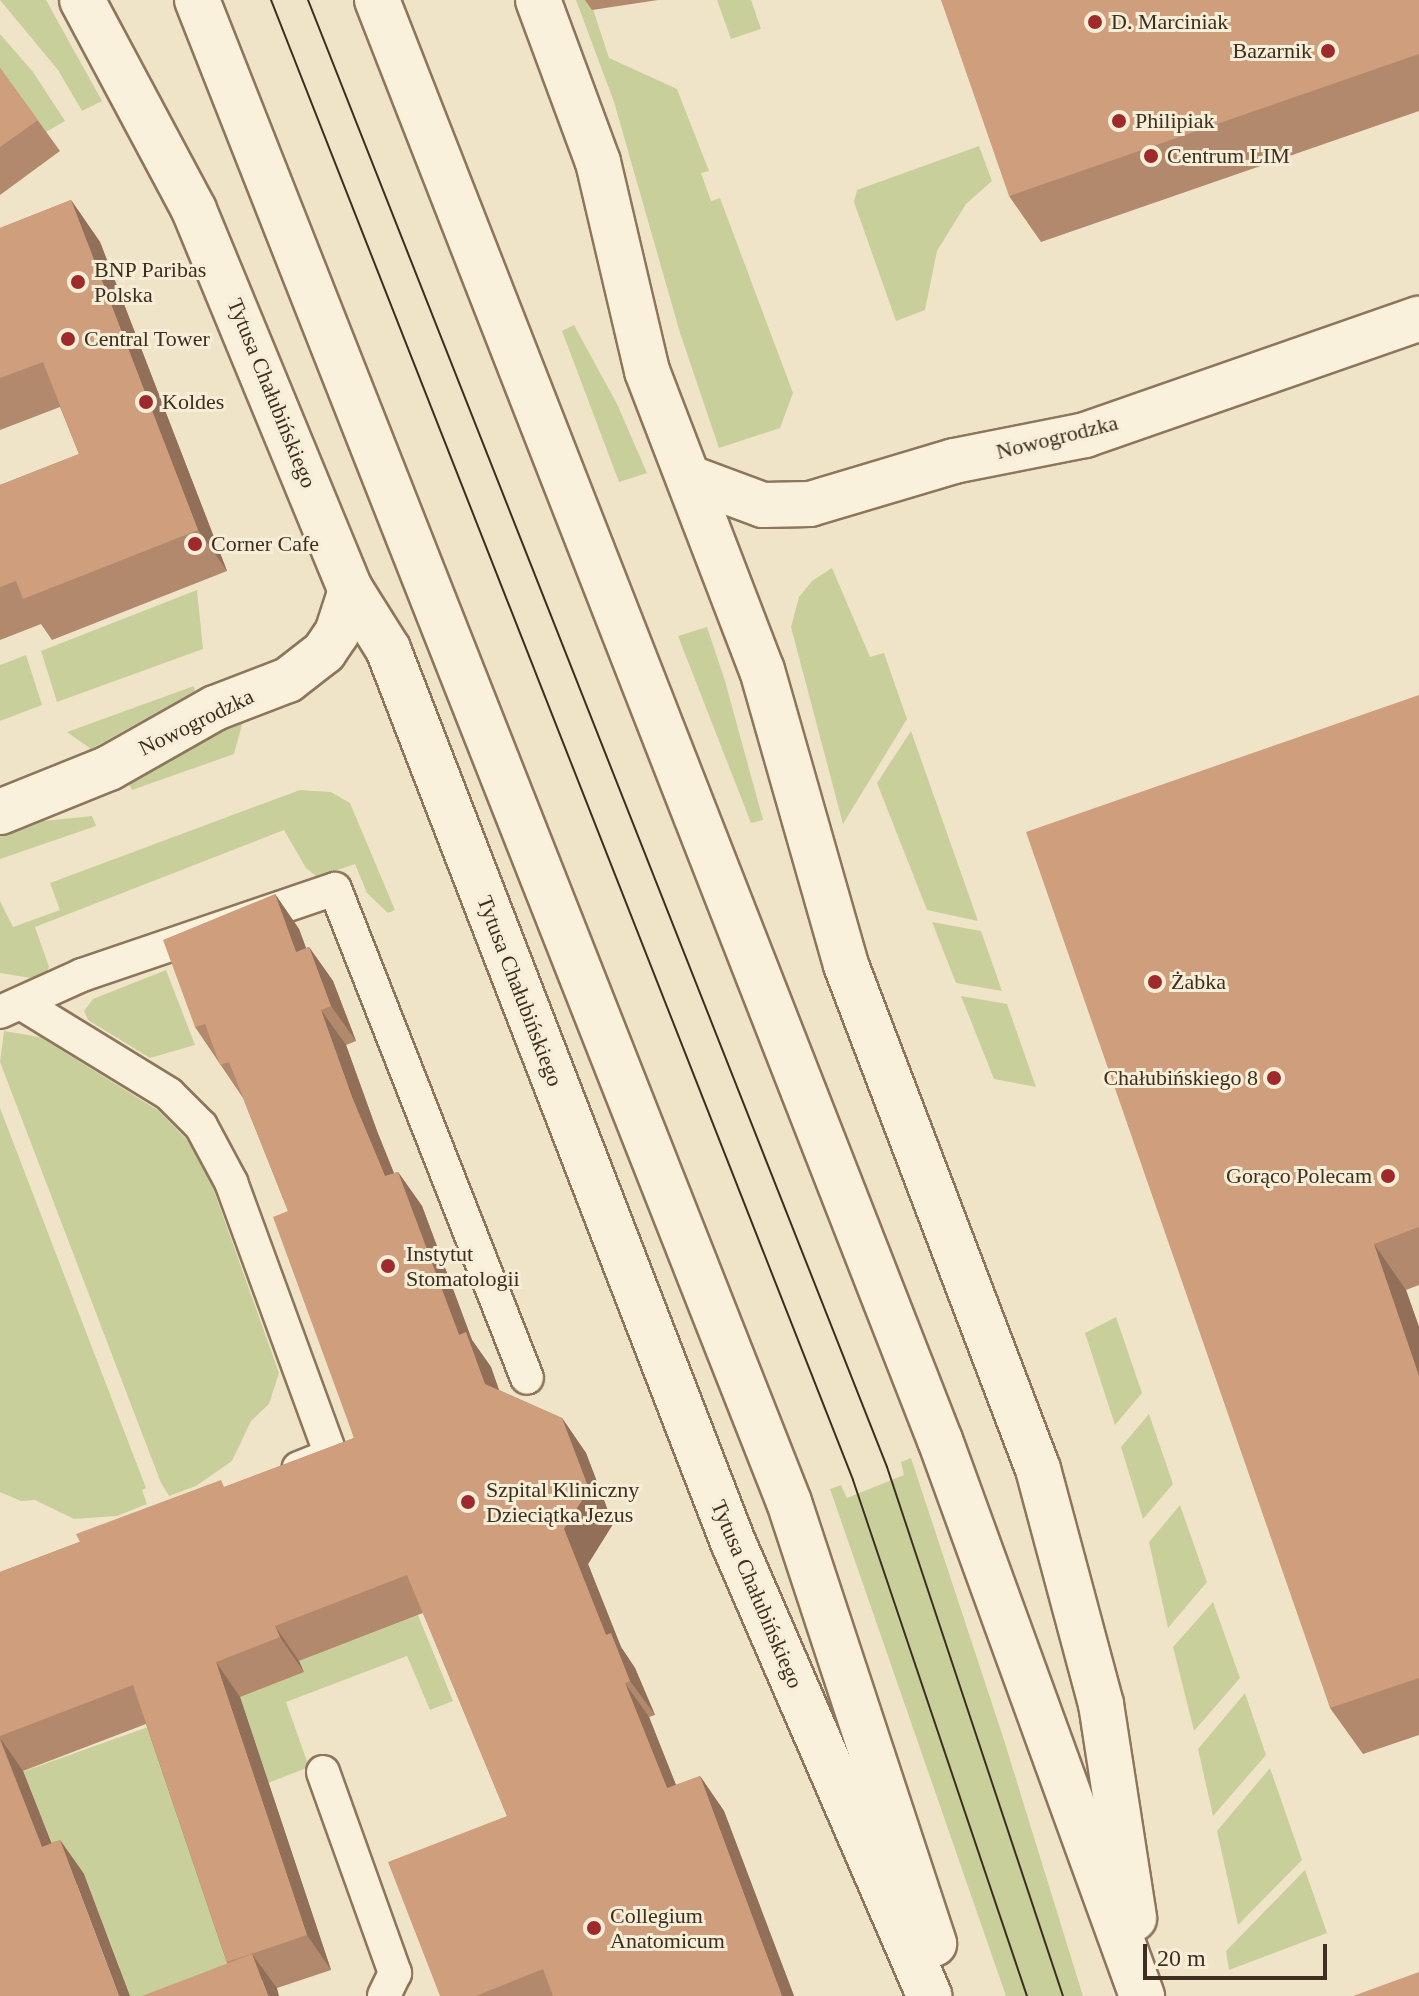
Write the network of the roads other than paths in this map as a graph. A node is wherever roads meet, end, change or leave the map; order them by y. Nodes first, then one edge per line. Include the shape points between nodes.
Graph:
1 (82, 0) edge
2 (197, 0) edge
3 (377, 0) edge
4 (538, 0) edge
5 (1419, 319) edge
6 (690, 478) junction
7 (351, 590) junction
8 (0, 812) edge
9 (12, 1008) edge
10 (527, 1378) dead end
11 (262, 1481) edge
12 (323, 1772) dead end
13 (384, 1996) edge
14 (929, 1996) edge
15 (951, 1996) edge
16 (1144, 1996) edge

1 - 7 main road, Tytusa Chałubińskiego via 194,210
2 - 15 main road via 789,1502
3 - 16 main road via 940,1440
4 - 6 main road via 598,162 647,371
5 - 6 main road, Nowogrodzka via 1085,435 954,461 810,504 763,505
6 - 16 main road via 762,670 846,965 1038,1469 1101,1704
7 - 8 main road, Nowogrodzka via 337,633 324,652 288,680 215,708 109,768
7 - 14 main road, Tytusa Chałubińskiego via 388,649 733,1542
9 - 10 lane via 82,975 335,889
9 - 11 lane via 169,1094 201,1126 231,1182 331,1455
12 - 13 lane via 395,1973

